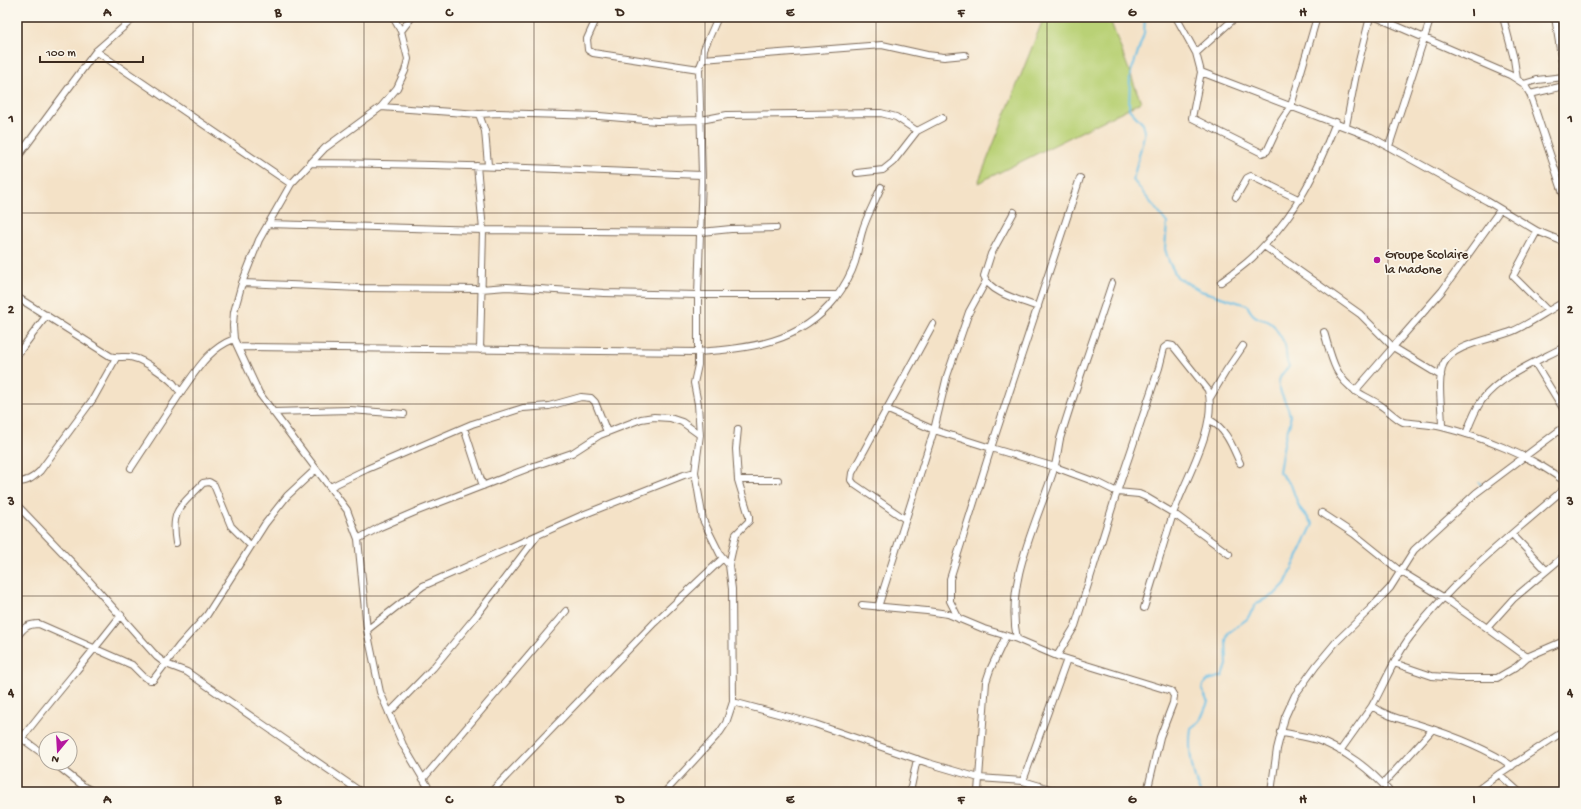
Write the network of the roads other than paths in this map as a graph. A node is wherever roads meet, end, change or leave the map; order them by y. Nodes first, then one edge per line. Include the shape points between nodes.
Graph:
1 (135, 17) edge
2 (393, 17) edge
3 (412, 17) edge
4 (597, 17) edge
5 (718, 17) edge
6 (1176, 17) edge
7 (1236, 17) edge
8 (1317, 17) edge
9 (1370, 17) edge
10 (1376, 17) edge
11 (1431, 17) edge
12 (1503, 17) edge
13 (1555, 17) edge
14 (401, 31) junction
15 (1425, 38) junction
16 (96, 51) junction
17 (1196, 53) junction
18 (965, 55) dead end
19 (702, 59) junction
20 (698, 69) junction
21 (1201, 72) junction
22 (1564, 76) edge
23 (1517, 79) junction
24 (1524, 84) junction
25 (1564, 86) edge
26 (1530, 94) junction
27 (1291, 106) junction
28 (381, 107) junction
29 (479, 114) junction
30 (942, 118) dead end
31 (701, 120) junction
32 (1336, 122) junction
33 (1346, 126) junction
34 (917, 131) junction
35 (1389, 146) junction
36 (17, 158) edge
37 (310, 163) junction
38 (488, 165) junction
39 (477, 166) junction
40 (857, 174) dead end
41 (702, 175) junction
42 (1080, 178) dead end
43 (291, 184) junction
44 (881, 187) dead end
45 (1236, 196) dead end
46 (1564, 196) edge
47 (1300, 200) junction
48 (1500, 210) junction
49 (1014, 212) dead end
50 (268, 224) junction
51 (776, 228) dead end
52 (483, 230) junction
53 (1537, 231) junction
54 (701, 232) junction
55 (1564, 242) edge
56 (1264, 246) junction
57 (986, 280) junction
58 (242, 282) junction
59 (1222, 282) dead end
60 (1112, 283) dead end
61 (480, 289) junction
62 (698, 295) junction
63 (837, 295) junction
64 (17, 297) edge
65 (1564, 302) edge
66 (1038, 307) junction
67 (1548, 310) junction
68 (47, 315) junction
69 (933, 324) dead end
70 (1324, 332) dead end
71 (234, 339) junction
72 (1243, 346) dead end
73 (238, 347) junction
74 (1393, 347) junction
75 (1564, 347) edge
76 (480, 350) junction
77 (698, 352) junction
78 (17, 355) edge
79 (116, 358) junction
80 (1536, 363) junction
81 (1441, 376) junction
82 (1355, 390) junction
83 (182, 392) junction
84 (1210, 398) junction
85 (886, 409) junction
86 (1564, 410) edge
87 (273, 412) junction
88 (404, 414) dead end
89 (1210, 420) junction
90 (1442, 427) junction
91 (1564, 427) edge
92 (464, 428) junction
93 (738, 429) dead end
94 (934, 430) junction
95 (607, 432) junction
96 (1466, 434) junction
97 (700, 435) junction
98 (992, 448) junction
99 (1525, 457) junction
100 (1240, 463) dead end
101 (1055, 467) junction
102 (131, 468) dead end
103 (316, 469) junction
104 (695, 472) junction
105 (738, 480) junction
106 (778, 480) dead end
107 (17, 482) edge
108 (1564, 482) edge
109 (483, 486) junction
110 (330, 487) junction
111 (1564, 490) edge
112 (1117, 492) junction
113 (17, 506) edge
114 (1173, 513) junction
115 (1322, 513) dead end
116 (905, 519) junction
117 (1512, 534) junction
118 (538, 535) junction
119 (358, 539) junction
120 (176, 543) dead end
121 (250, 545) junction
122 (1229, 554) dead end
123 (1564, 556) edge
124 (723, 558) junction
125 (729, 565) junction
126 (1546, 570) junction
127 (1400, 571) junction
128 (1443, 597) junction
129 (862, 605) dead end
130 (878, 607) junction
131 (1144, 608) dead end
132 (566, 611) dead end
133 (121, 615) junction
134 (959, 619) junction
135 (1487, 628) junction
136 (367, 630) junction
137 (1006, 636) junction
138 (17, 637) edge
139 (1017, 639) junction
140 (1564, 641) edge
141 (95, 649) junction
142 (1057, 656) junction
143 (1527, 657) junction
144 (1067, 660) junction
145 (1394, 663) junction
146 (166, 664) junction
147 (733, 702) junction
148 (1372, 706) junction
149 (388, 713) junction
150 (1432, 730) junction
151 (1564, 731) edge
152 (1280, 732) junction
153 (19, 736) edge
154 (38, 750) edge
155 (1340, 751) junction
156 (917, 760) junction
157 (1512, 766) junction
158 (63, 771) edge
159 (1499, 774) junction
160 (978, 778) junction
161 (423, 779) junction
162 (1023, 781) junction
163 (1383, 784) junction
164 (85, 790) edge
165 (95, 792) edge
166 (361, 792) edge
167 (431, 792) edge
168 (491, 792) edge
169 (665, 792) edge
170 (910, 792) edge
171 (978, 792) edge
172 (1060, 792) edge
173 (1147, 792) edge
174 (1271, 792) edge
175 (1390, 792) edge
176 (1475, 792) edge
177 (1519, 792) edge

1 - 16 street
2 - 14 street
3 - 14 street
4 - 20 street via 587,39 588,50 593,53
5 - 19 street
6 - 17 street
7 - 17 street
8 - 27 street
9 - 33 street
10 - 15 street
11 - 15 street
12 - 23 street
13 - 22 street
14 - 28 street via 408,59 405,71 397,88
15 - 23 street
15 - 35 street
16 - 36 street
16 - 43 street
17 - 21 street
18 - 19 street via 927,55 882,45
19 - 20 street
20 - 31 street
21 - 27 street
21 - 27 street via 1192,118 1262,153 1267,151
22 - 24 street
23 - 24 street
24 - 26 street
25 - 26 street
26 - 46 street
27 - 32 street
28 - 29 street
28 - 37 street via 325,148
29 - 31 street via 599,116 657,121
29 - 38 street via 485,131
30 - 34 street
31 - 34 street via 727,115 881,113 896,117
31 - 41 street
32 - 33 street
32 - 47 street via 1320,162
33 - 35 street
34 - 40 street via 893,162 883,170
35 - 48 street
37 - 39 street
37 - 43 street
38 - 39 street
38 - 41 street
39 - 52 street
41 - 54 street
42 - 66 street
43 - 50 street
44 - 63 street via 862,231 855,262
45 - 47 street via 1251,176
47 - 56 street
48 - 53 street
48 - 74 street via 1442,292
49 - 57 street via 991,254 984,276
50 - 52 street
50 - 58 street
51 - 54 street
52 - 54 street
52 - 61 street
53 - 55 street
53 - 67 street via 1513,276
54 - 62 street
56 - 59 street
56 - 74 street via 1360,314
57 - 66 street via 996,290
57 - 94 street via 969,312 946,376
58 - 61 street via 360,288
58 - 71 street via 234,312
60 - 101 street via 1084,361 1082,375 1060,440
61 - 62 street via 507,287
61 - 76 street
62 - 63 street
62 - 77 street
63 - 77 street via 823,313 791,335 746,347
64 - 68 street
65 - 67 street
66 - 98 street
67 - 81 street via 1512,331 1463,347 1450,355
68 - 78 street
68 - 79 street
69 - 85 street
70 - 82 street via 1335,368 1344,382
71 - 73 street
71 - 83 street via 213,350
72 - 84 street
73 - 76 street
73 - 87 street via 259,393
74 - 81 street
74 - 82 street
75 - 80 street
76 - 77 street
77 - 97 street via 694,383
79 - 83 street via 134,357
79 - 107 street via 93,398 40,471 33,478
80 - 86 street
80 - 96 street via 1491,389 1481,401
81 - 90 street
82 - 90 street via 1403,422
83 - 102 street
84 - 89 street
84 - 112 street via 1208,390 1173,346 1168,345 1164,348
85 - 94 street
85 - 116 street via 852,473 851,480
87 - 88 street via 350,410
87 - 103 street
89 - 100 street via 1220,426 1227,435
89 - 114 street
90 - 96 street
91 - 99 street
92 - 95 street via 510,412 549,406 586,396 595,402
92 - 109 street
92 - 110 street via 388,459
93 - 105 street
94 - 98 street
94 - 116 street
95 - 97 street via 641,419 654,417 682,422
95 - 109 street via 572,453
96 - 99 street
97 - 104 street
98 - 101 street
98 - 134 street via 950,579 950,601
99 - 108 street
99 - 127 street via 1505,470 1453,513 1414,550
101 - 112 street
101 - 139 street via 1024,556 1014,615
103 - 110 street
103 - 121 street via 287,496
104 - 118 street
104 - 124 street via 703,520
105 - 106 street
105 - 125 street via 750,516 749,521 736,534
109 - 119 street via 415,512
110 - 119 street via 347,510
111 - 117 street
112 - 114 street via 1139,494
112 - 142 street via 1075,626
113 - 133 street
114 - 122 street
114 - 131 street
115 - 127 street via 1354,534
116 - 130 street
117 - 126 street
117 - 128 street
118 - 136 street via 423,586
118 - 149 street via 433,668
119 - 136 street
120 - 121 street via 173,525 177,511 203,483 209,482 214,485 231,526
121 - 146 street via 207,615
123 - 126 street
124 - 125 street
124 - 168 street via 654,623
125 - 147 street via 733,614
126 - 135 street via 1513,599
127 - 128 street
127 - 152 street via 1390,588 1336,642 1316,666 1296,695
128 - 135 street
128 - 145 street via 1410,638
129 - 130 street
130 - 134 street via 927,610
132 - 161 street
133 - 141 street
133 - 146 street
134 - 137 street
135 - 143 street
136 - 149 street via 378,685
137 - 139 street
137 - 160 street via 986,682
138 - 141 street via 24,626 39,624
139 - 142 street
140 - 143 street
141 - 146 street via 132,665 150,680 153,680
141 - 153 street
142 - 144 street
143 - 145 street via 1501,676 1492,678 1432,676
144 - 162 street
144 - 173 street via 1171,691 1174,696 1173,703 1160,737
145 - 148 street
146 - 166 street via 187,672
147 - 156 street via 815,724
147 - 169 street via 720,732
148 - 150 street via 1395,718
148 - 155 street
149 - 161 street
150 - 157 street via 1487,750
150 - 163 street
151 - 157 street
152 - 155 street via 1316,740
152 - 174 street
153 - 154 street
155 - 163 street
156 - 160 street
156 - 170 street
157 - 159 street
158 - 164 street
159 - 176 street
159 - 177 street
160 - 162 street
160 - 171 street
161 - 167 street
162 - 172 street
163 - 175 street
164 - 165 street

